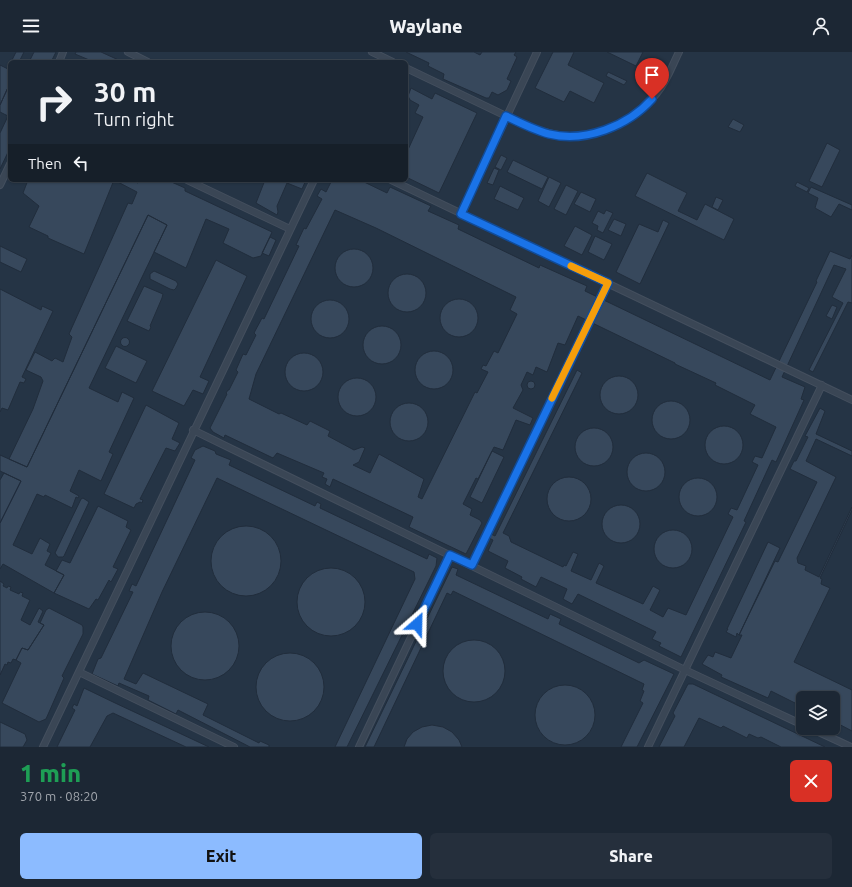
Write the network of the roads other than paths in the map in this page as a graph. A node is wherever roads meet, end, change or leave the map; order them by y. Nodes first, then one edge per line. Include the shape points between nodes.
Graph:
1 (128, 52) edge
2 (372, 52) edge
3 (537, 52) edge
4 (679, 52) edge
5 (144, 60) edge
6 (389, 60) edge
7 (408, 69) edge
8 (506, 116) junction
9 (8, 168) edge
10 (1, 182) edge
11 (191, 182) edge
12 (313, 182) edge
13 (395, 182) edge
14 (461, 214) junction
15 (290, 229) junction
16 (608, 283) junction
17 (822, 385) junction
18 (852, 400) edge
19 (193, 430) junction
20 (450, 555) junction
21 (472, 565) junction
22 (685, 670) junction
23 (79, 672) junction
24 (796, 722) edge
25 (825, 735) edge
26 (43, 747) edge
27 (234, 747) edge
28 (359, 747) edge
29 (648, 747) edge
30 (851, 747) edge

1 - 5 lane
2 - 6 lane
3 - 8 lane
4 - 8 lane via 658,92 627,120 607,130 571,136 550,134
7 - 8 lane
8 - 14 lane
9 - 10 lane
11 - 15 lane
12 - 15 lane
13 - 14 lane
14 - 16 lane
15 - 19 lane
16 - 17 lane
16 - 21 lane
17 - 18 lane
17 - 22 lane
19 - 20 lane
19 - 23 lane
20 - 21 lane
20 - 28 lane
21 - 22 lane
22 - 24 lane
22 - 29 lane
23 - 26 lane
23 - 27 lane
25 - 30 lane

